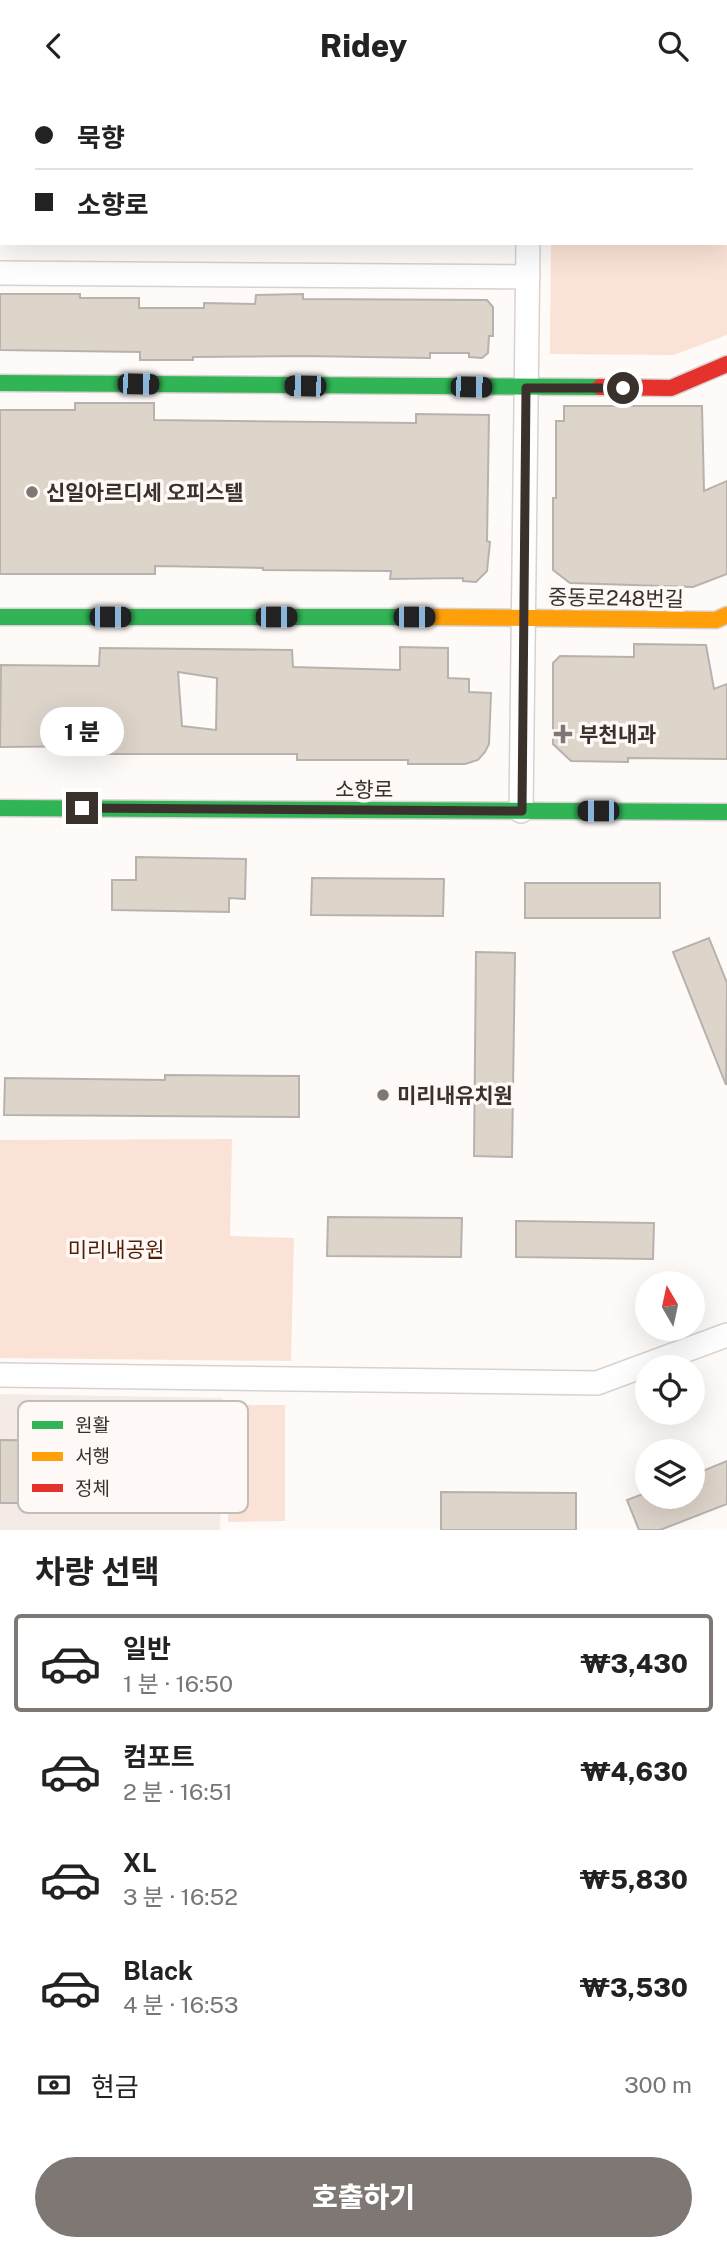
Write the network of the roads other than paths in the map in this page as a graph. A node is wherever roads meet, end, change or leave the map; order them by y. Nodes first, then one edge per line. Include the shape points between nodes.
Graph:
1 (528, 245) edge
2 (0, 273) edge
3 (528, 277) junction
4 (726, 368) edge
5 (0, 383) edge
6 (526, 388) junction
7 (727, 615) edge
8 (0, 617) edge
9 (524, 617) junction
10 (0, 808) edge
11 (522, 811) junction
12 (727, 812) edge
13 (727, 1335) edge
14 (0, 1375) edge

1 - 3 street
2 - 3 street
3 - 6 street
4 - 6 street via 671,387
5 - 6 street
6 - 9 street
7 - 9 street, 중동로248번길 via 716,620
8 - 9 street, 중동로248번길
9 - 11 street
10 - 11 street, 소향로
11 - 12 street, 소향로
13 - 14 street via 597,1383

